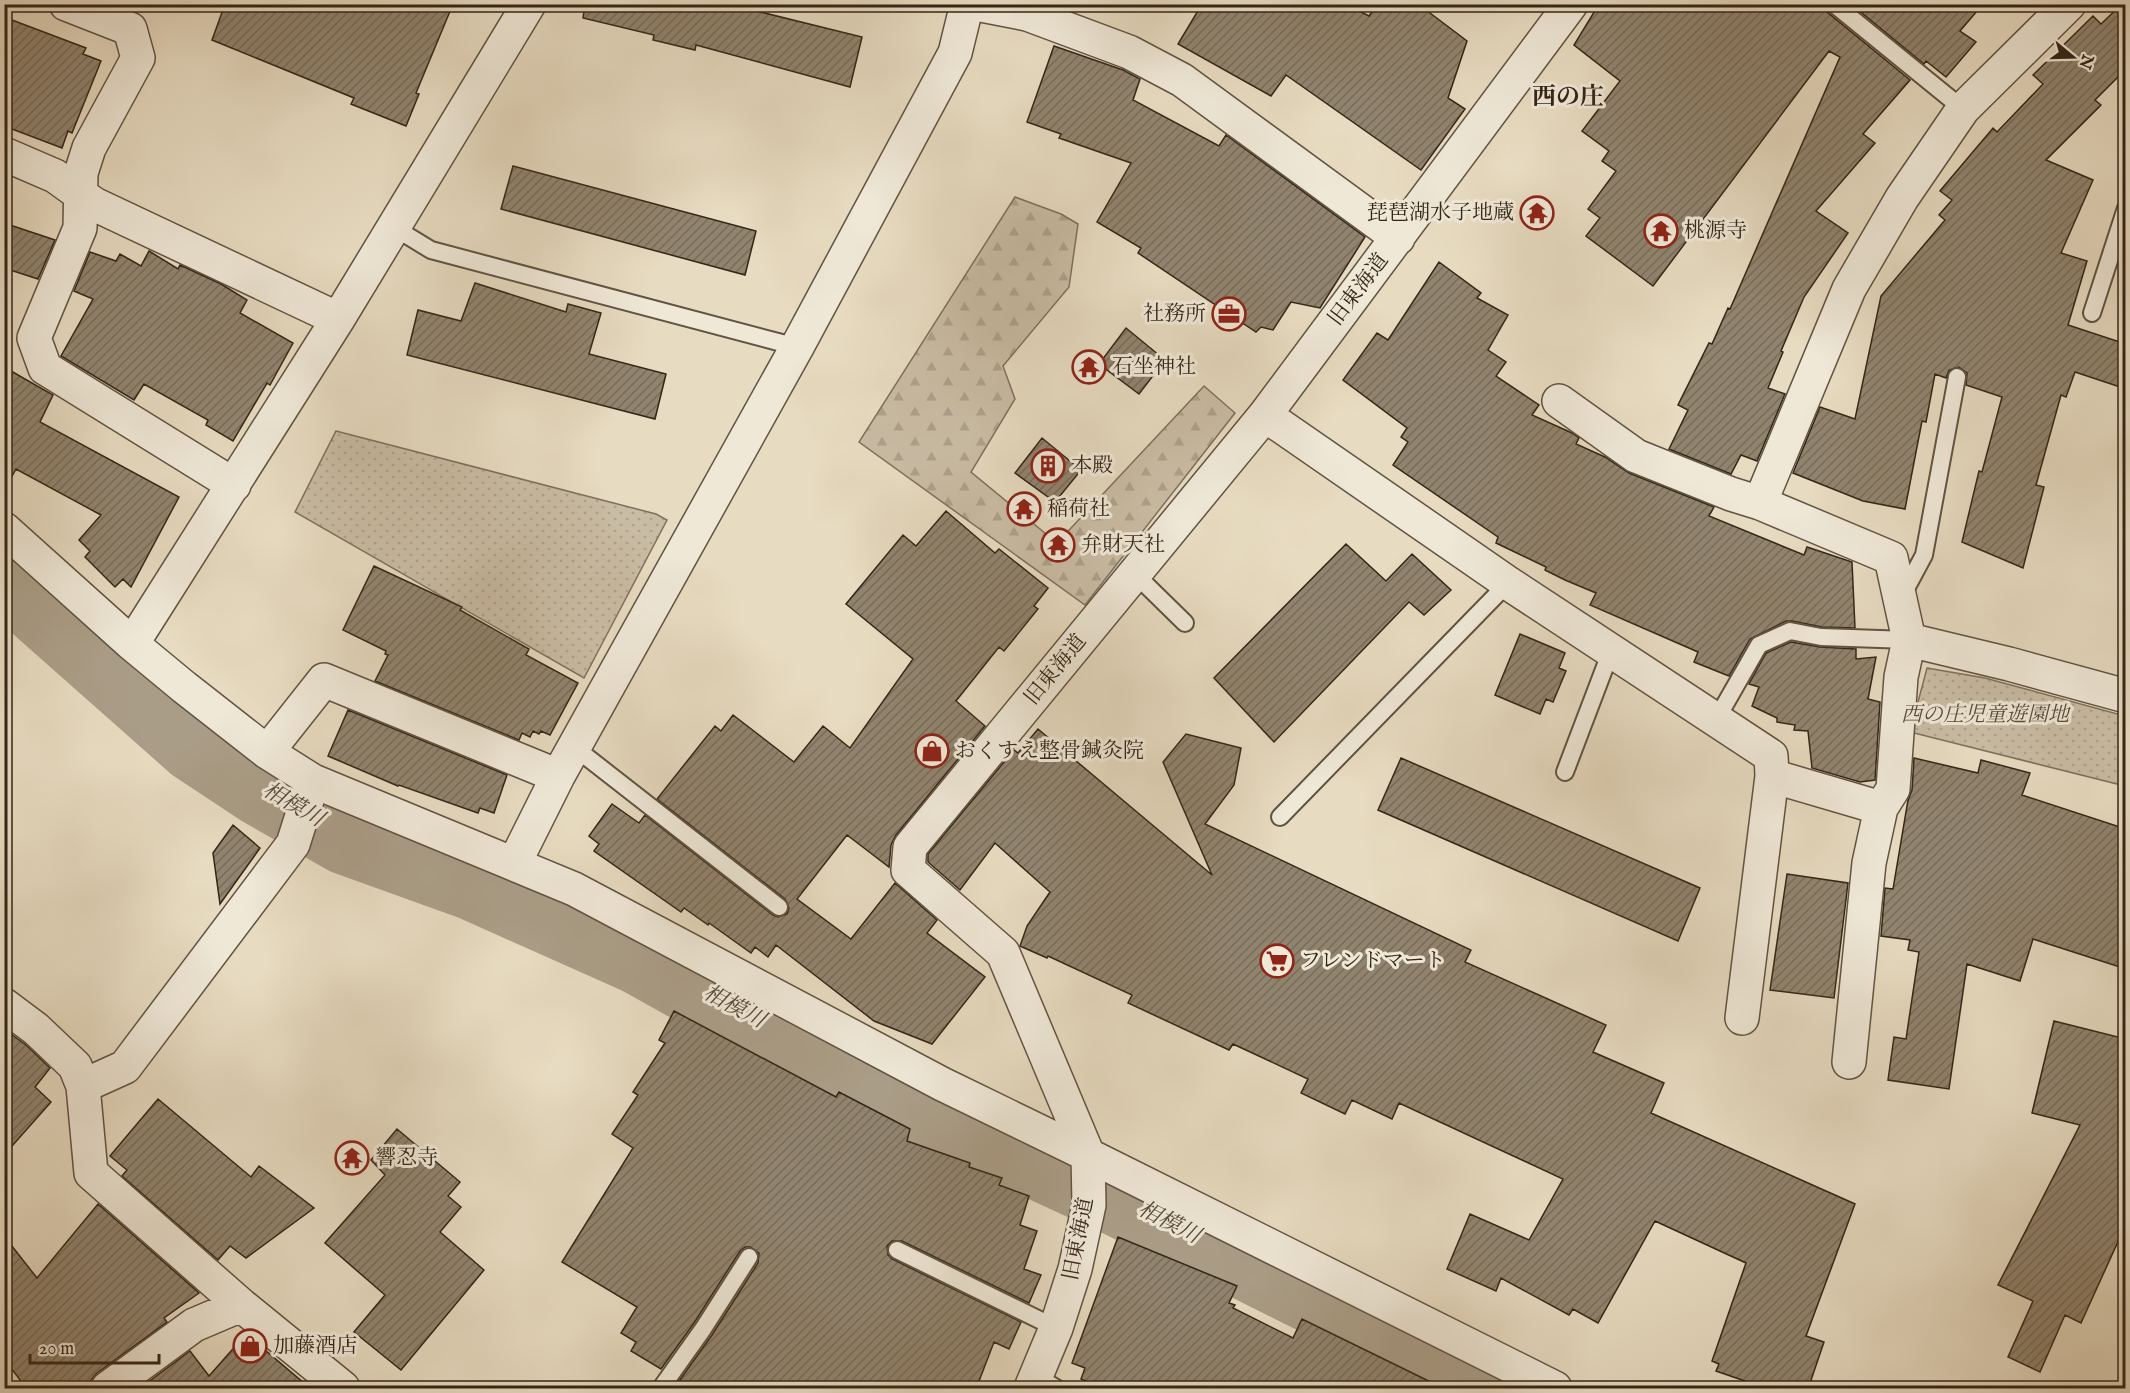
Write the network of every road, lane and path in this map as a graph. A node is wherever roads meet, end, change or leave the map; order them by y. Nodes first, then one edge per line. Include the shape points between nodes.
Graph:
1 (66, 4) edge
2 (529, 4) edge
3 (967, 4) edge
4 (976, 4) edge
5 (1571, 4) edge
6 (1834, 4) edge
7 (2069, 4) edge
8 (1963, 109) junction
9 (4, 154) edge
10 (79, 194) junction
11 (2126, 208) edge
12 (395, 228) junction
13 (1398, 238) junction
14 (2092, 313) dead end
15 (338, 319) junction
16 (797, 347) junction
17 (1957, 377) dead end
18 (1559, 401) dead end
19 (1265, 415) junction
20 (234, 485) junction
21 (1760, 503) junction
22 (4, 529) edge
23 (1135, 574) junction
24 (1508, 583) junction
25 (1900, 600) junction
26 (1185, 623) dead end
27 (1909, 640) junction
28 (132, 644) junction
29 (1611, 651) junction
30 (2126, 696) edge
31 (1716, 720) junction
32 (574, 747) junction
33 (267, 752) junction
34 (1565, 772) dead end
35 (558, 776) junction
36 (1772, 776) junction
37 (306, 803) junction
38 (1881, 808) junction
39 (1280, 817) dead end
40 (514, 864) junction
41 (779, 907) dead end
42 (4, 1005) edge
43 (1742, 1018) dead end
44 (1849, 1062) dead end
45 (83, 1086) junction
46 (1089, 1162) junction
47 (897, 1250) dead end
48 (749, 1257) dead end
49 (241, 1305) junction
50 (1056, 1328) junction
51 (1041, 1385) edge
52 (108, 1389) edge
53 (343, 1389) edge
54 (661, 1389) edge
55 (1556, 1389) edge

1 - 10 street via 130,29 138,58 89,148
2 - 12 street
3 - 16 street via 955,53
4 - 13 street via 1027,14 1129,52 1182,80
5 - 13 street, 旧東海道
6 - 8 lane
7 - 8 street
8 - 21 street via 1902,198 1849,289
9 - 10 street via 56,176
10 - 15 street via 111,213
10 - 20 street via 80,228 34,338 45,368
11 - 14 lane
12 - 15 street
12 - 16 lane via 431,250
13 - 19 street, 旧東海道
15 - 20 street
16 - 32 street
17 - 25 lane via 1924,555
18 - 21 street via 1636,456
19 - 23 street, 旧東海道
19 - 24 street
20 - 28 street
21 - 25 street via 1891,558
22 - 28 street
23 - 26 lane
23 - 46 street, 旧東海道 via 910,848 908,870 1003,953
24 - 29 street
24 - 39 lane
25 - 27 street
27 - 30 street
27 - 31 lane via 1821,637 1790,631 1759,645
27 - 38 street via 1901,677 1893,789
28 - 33 street
29 - 31 street
29 - 34 lane
31 - 36 street via 1771,756
32 - 35 street
32 - 41 lane
33 - 35 street via 324,680
33 - 37 street
35 - 40 street
36 - 38 street
36 - 43 street
37 - 40 street
37 - 45 street via 293,844 125,1067
38 - 44 street via 1869,863
40 - 46 street via 574,889
42 - 45 street via 75,1066
45 - 49 street via 92,1173
46 - 50 street, 旧東海道 via 1089,1205 1075,1269
46 - 55 street
47 - 50 lane
48 - 54 lane
49 - 52 street via 194,1325
49 - 53 street
50 - 51 street, 旧東海道

